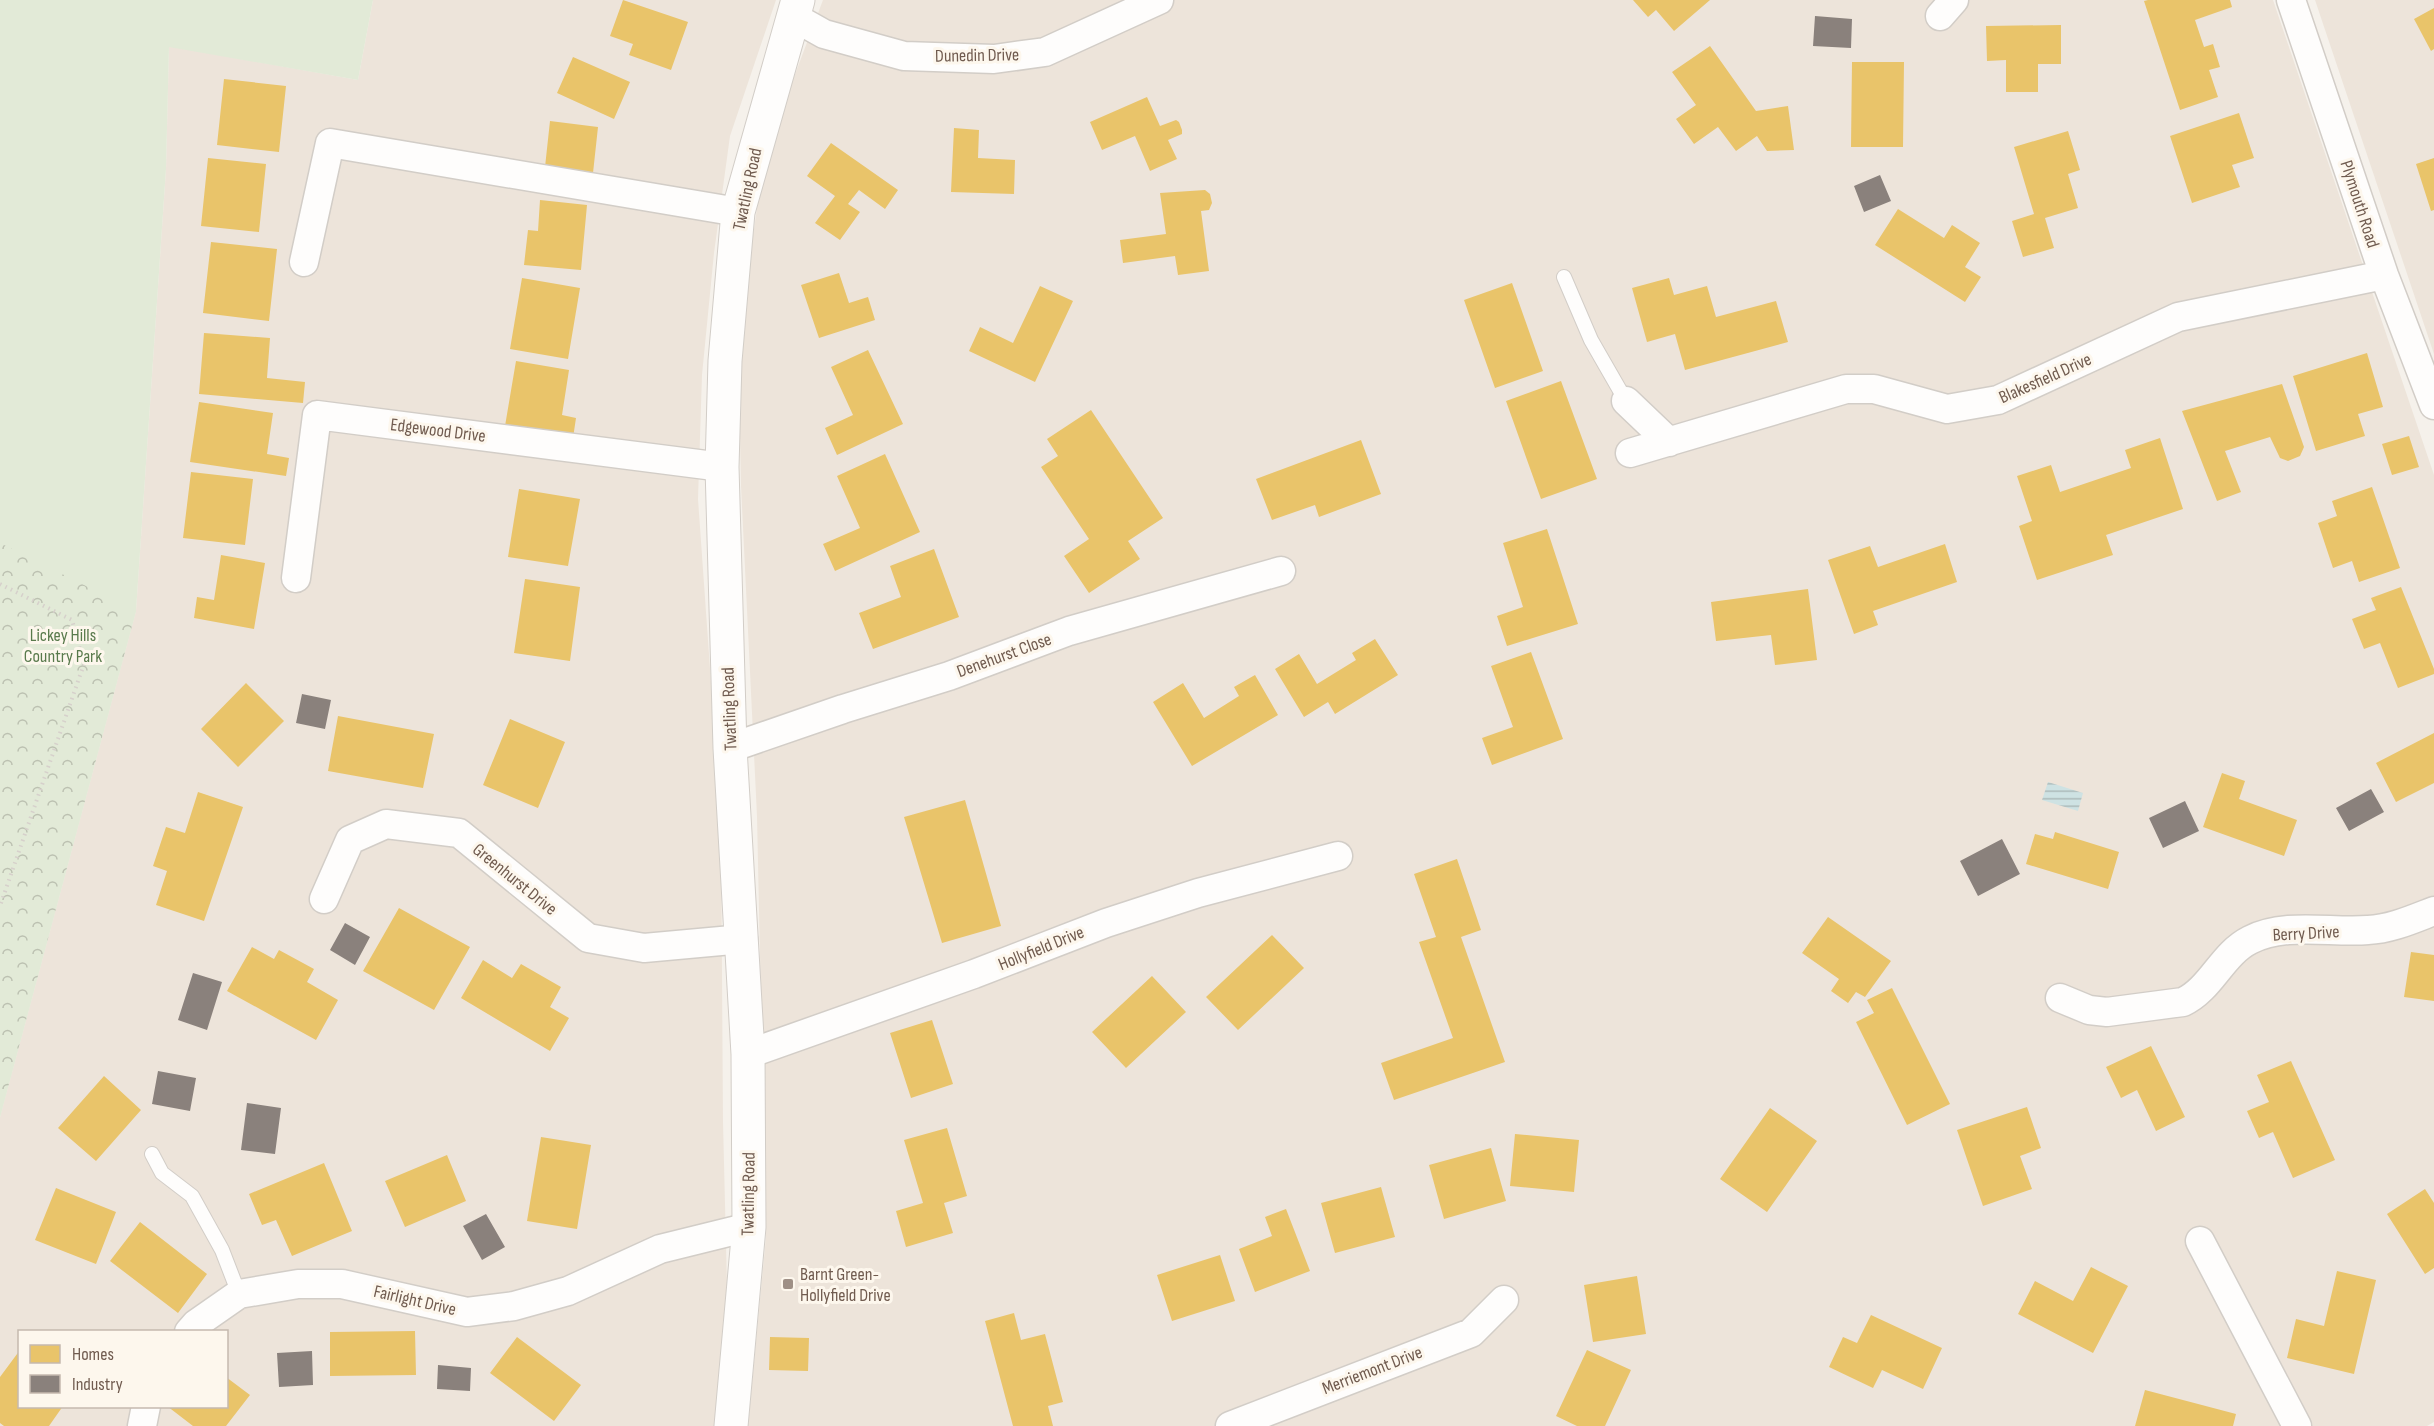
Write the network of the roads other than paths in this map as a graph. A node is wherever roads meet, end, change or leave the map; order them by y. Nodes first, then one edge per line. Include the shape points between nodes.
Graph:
1 (1159, 0) edge
2 (2291, 0) edge
3 (795, 8) edge
4 (738, 212) junction
5 (304, 262) dead end
6 (2384, 275) junction
7 (1564, 277) dead end
8 (1626, 401) joint
9 (2434, 405) edge
10 (1670, 442) junction
11 (1630, 453) dead end
12 (722, 466) junction
13 (1281, 571) dead end
14 (296, 578) dead end
15 (730, 748) junction
16 (1338, 856) dead end
17 (324, 899) dead end
18 (2434, 911) edge
19 (743, 939) junction
20 (2060, 998) dead end
21 (748, 1054) junction
22 (152, 1154) dead end
23 (749, 1227) junction
24 (2200, 1241) dead end
25 (239, 1294) junction
26 (1504, 1300) dead end
27 (191, 1330) edge
28 (146, 1408) edge
29 (142, 1426) edge
30 (731, 1426) edge
31 (1230, 1426) edge
32 (2297, 1426) edge

1 - 3 street, Dunedin Drive via 1045,52 994,59 904,56 824,34
2 - 6 street, Plymouth Road
3 - 4 street, Twatling Road
4 - 5 street via 330,143
4 - 12 street, Twatling Road via 725,361
6 - 9 street, Plymouth Road
6 - 10 street, Blakesfield Drive via 2178,317 1998,400 1947,409 1874,389 1846,388
7 - 8 lane via 1591,340
8 - 10 street
10 - 11 street, Blakesfield Drive
12 - 14 street, Edgewood Drive via 317,415
12 - 15 street, Twatling Road
13 - 15 street, Denehurst Close via 1069,631 949,676
15 - 19 street, Twatling Road
16 - 21 street, Hollyfield Drive via 1106,922 974,974
17 - 19 street, Greenhurst Drive via 350,840 386,824 459,833 588,938 644,948
18 - 20 street, Berry Drive via 2370,930 2278,931 2250,939 2194,997 2183,1002 2107,1012 2089,1010
19 - 21 street, Twatling Road
21 - 23 street, Twatling Road
22 - 25 lane via 162,1173 192,1196 222,1250
23 - 25 street, Fairlight Drive via 660,1249 568,1291 514,1306 467,1312 342,1284 298,1284
23 - 30 street, Twatling Road
24 - 32 street
25 - 27 street, Fairlight Drive
26 - 31 street, Merriemont Drive via 1471,1333
28 - 29 street

